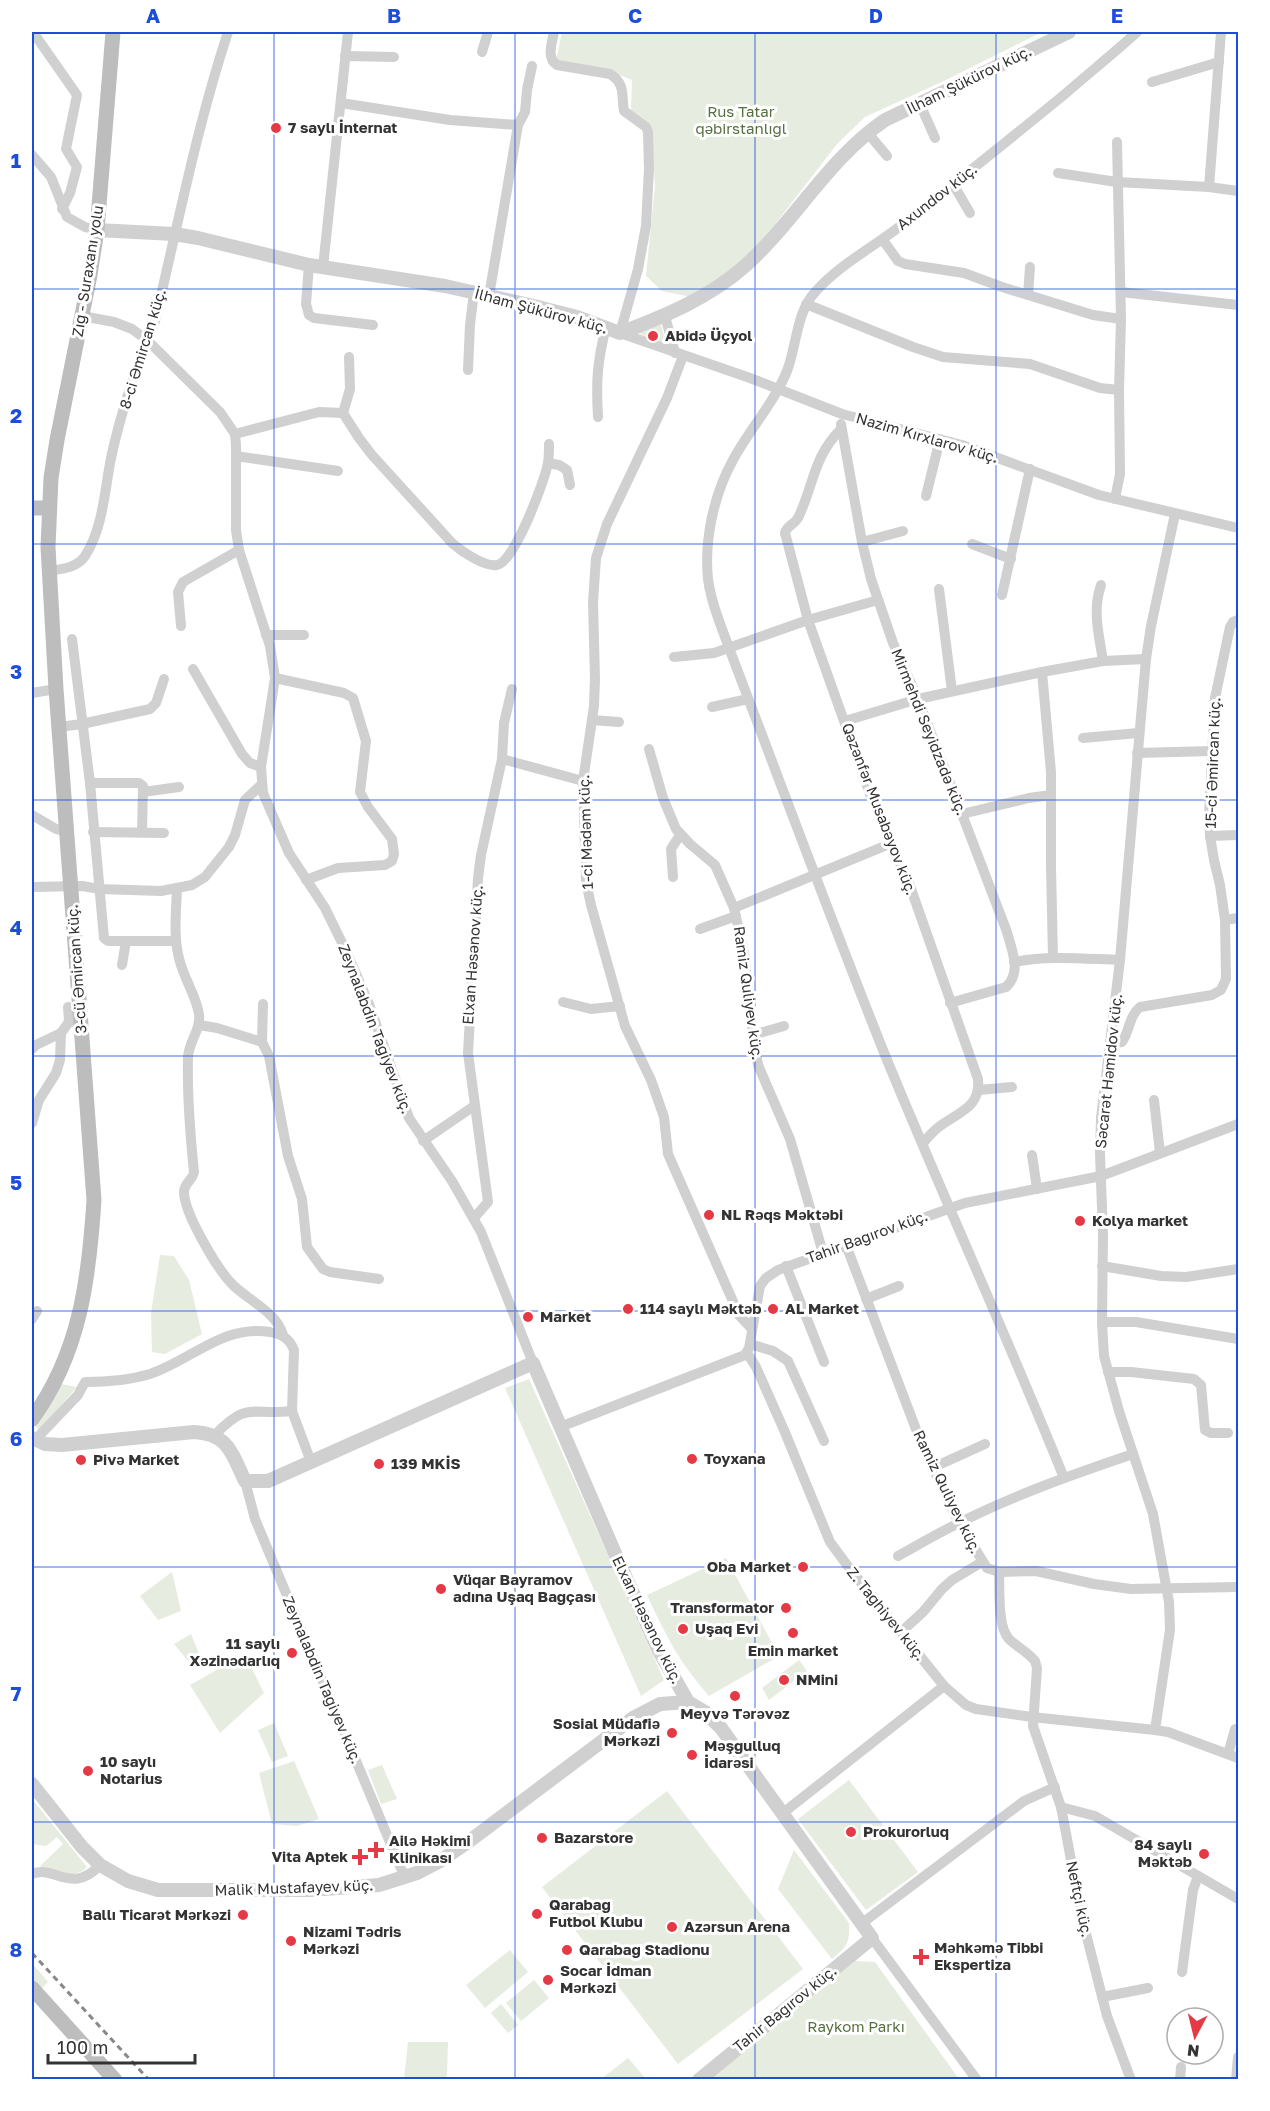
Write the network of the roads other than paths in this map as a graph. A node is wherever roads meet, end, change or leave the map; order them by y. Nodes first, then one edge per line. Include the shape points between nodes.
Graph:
1 (33, 32) edge
2 (114, 32) edge
3 (228, 32) edge
4 (348, 32) edge
5 (488, 32) edge
6 (554, 32) edge
7 (1069, 32) edge
8 (1137, 32) edge
9 (1221, 32) edge
10 (482, 52) dead end
11 (345, 56) junction
12 (394, 57) dead end
13 (1219, 62) junction
14 (532, 66) dead end
15 (1152, 82) dead end
16 (340, 103) junction
17 (920, 104) junction
18 (518, 125) junction
19 (867, 132) junction
20 (935, 138) dead end
21 (1117, 142) dead end
22 (32, 155) edge
23 (887, 156) dead end
24 (1058, 173) dead end
25 (1117, 182) junction
26 (953, 184) junction
27 (1209, 187) junction
28 (1239, 190) edge
29 (62, 209) junction
30 (970, 213) dead end
31 (97, 230) junction
32 (174, 234) junction
33 (883, 240) junction
34 (309, 265) junction
35 (323, 267) junction
36 (1030, 267) dead end
37 (474, 292) junction
38 (1121, 292) junction
39 (1028, 295) junction
40 (489, 296) junction
41 (806, 304) junction
42 (1239, 305) edge
43 (82, 316) junction
44 (665, 316) junction
45 (1121, 319) junction
46 (373, 325) dead end
47 (606, 327) junction
48 (620, 333) junction
49 (147, 340) junction
50 (679, 354) junction
51 (349, 357) dead end
52 (468, 370) dead end
53 (777, 389) junction
54 (1119, 390) junction
55 (343, 413) junction
56 (843, 414) junction
57 (598, 417) dead end
58 (841, 429) junction
59 (235, 434) junction
60 (940, 440) junction
61 (549, 444) dead end
62 (236, 456) junction
63 (548, 463) junction
64 (1030, 469) junction
65 (338, 471) dead end
66 (570, 485) dead end
67 (926, 496) dead end
68 (1115, 499) junction
69 (32, 508) edge
70 (49, 508) junction
71 (1175, 514) junction
72 (1239, 528) edge
73 (903, 531) dead end
74 (862, 542) junction
75 (972, 544) dead end
76 (239, 550) junction
77 (1011, 558) junction
78 (48, 571) junction
79 (1101, 585) dead end
80 (939, 589) dead end
81 (1002, 595) dead end
82 (878, 600) junction
83 (808, 620) junction
84 (1239, 620) edge
85 (181, 626) dead end
86 (266, 635) junction
87 (304, 635) dead end
88 (72, 639) dead end
89 (729, 648) junction
90 (674, 657) dead end
91 (1146, 659) junction
92 (1103, 661) junction
93 (193, 669) dead end
94 (1042, 672) junction
95 (275, 678) junction
96 (164, 679) dead end
97 (56, 689) junction
98 (512, 689) dead end
99 (952, 691) junction
100 (32, 692) edge
101 (748, 699) junction
102 (918, 699) junction
103 (712, 707) dead end
104 (592, 720) junction
105 (845, 721) junction
106 (619, 722) dead end
107 (82, 724) junction
108 (59, 727) junction
109 (1138, 733) junction
110 (1083, 738) dead end
111 (649, 750) dead end
112 (1212, 751) junction
113 (1137, 753) junction
114 (502, 759) junction
115 (261, 767) junction
116 (583, 781) junction
117 (90, 783) junction
118 (262, 784) junction
119 (179, 787) dead end
120 (143, 792) junction
121 (1051, 795) junction
122 (962, 814) junction
123 (32, 815) edge
124 (67, 831) junction
125 (93, 832) junction
126 (142, 832) junction
127 (164, 834) dead end
128 (680, 835) junction
129 (1239, 835) edge
130 (1210, 836) junction
131 (892, 843) junction
132 (816, 875) junction
133 (674, 877) dead end
134 (306, 880) junction
135 (32, 886) edge
136 (71, 886) junction
137 (100, 889) junction
138 (177, 889) junction
139 (735, 912) junction
140 (1239, 918) edge
141 (1225, 920) junction
142 (700, 929) dead end
143 (126, 941) junction
144 (176, 941) junction
145 (1053, 958) junction
146 (1120, 960) junction
147 (1014, 962) junction
148 (122, 964) dead end
149 (563, 1002) dead end
150 (950, 1003) junction
151 (262, 1004) dead end
152 (620, 1006) junction
153 (68, 1007) dead end
154 (75, 1022) junction
155 (199, 1025) junction
156 (784, 1026) dead end
157 (61, 1033) junction
158 (753, 1035) junction
159 (262, 1042) junction
160 (1110, 1045) junction
161 (32, 1049) edge
162 (1012, 1087) dead end
163 (979, 1090) junction
164 (35, 1099) edge
165 (1154, 1100) dead end
166 (474, 1106) junction
167 (32, 1123) edge
168 (1239, 1124) edge
169 (423, 1141) junction
170 (923, 1143) junction
171 (1160, 1153) junction
172 (1032, 1155) dead end
173 (1101, 1176) junction
174 (1037, 1189) junction
175 (949, 1208) junction
176 (474, 1218) junction
177 (846, 1245) junction
178 (823, 1253) junction
179 (786, 1266) junction
180 (1102, 1266) junction
181 (1239, 1269) edge
182 (379, 1279) dead end
183 (900, 1286) dead end
184 (866, 1299) junction
185 (1102, 1322) junction
186 (752, 1329) junction
187 (284, 1335) junction
188 (1239, 1339) edge
189 (749, 1348) junction
190 (824, 1362) dead end
191 (533, 1363) junction
192 (1108, 1372) junction
193 (292, 1411) junction
194 (32, 1419) edge
195 (560, 1427) junction
196 (1228, 1432) dead end
197 (215, 1435) junction
198 (33, 1439) edge
199 (824, 1441) dead end
200 (985, 1444) dead end
201 (1133, 1454) junction
202 (311, 1462) junction
203 (932, 1468) junction
204 (1064, 1478) junction
205 (245, 1481) junction
206 (959, 1523) junction
207 (898, 1556) dead end
208 (982, 1562) junction
209 (999, 1572) junction
210 (1166, 1587) junction
211 (1239, 1587) edge
212 (901, 1632) junction
213 (944, 1686) junction
214 (688, 1702) junction
215 (1032, 1717) junction
216 (1235, 1729) dead end
217 (1155, 1730) junction
218 (1233, 1756) edge
219 (32, 1784) edge
220 (1055, 1787) junction
221 (1061, 1807) junction
222 (783, 1813) junction
223 (100, 1865) junction
224 (32, 1874) edge
225 (1198, 1876) junction
226 (405, 1878) junction
227 (1239, 1899) edge
228 (861, 1924) junction
229 (872, 1938) junction
230 (1182, 1972) dead end
231 (32, 1988) edge
232 (1148, 1988) dead end
233 (1102, 1997) junction
234 (1239, 2057) edge
235 (1181, 2067) dead end
236 (114, 2079) edge
237 (699, 2079) edge
238 (977, 2079) edge
239 (1131, 2079) edge
240 (1180, 2079) edge
241 (1236, 2079) edge

1 - 29 street via 77,95 66,149 76,163 77,173
2 - 31 main road, Zığ - Suraxanı yolu
3 - 32 street, 8-ci Əmircan küç.
4 - 11 street
5 - 10 street
6 - 48 street via 552,62 617,78 623,88 624,111 642,122 648,132 645,226
7 - 17 street, İlham Şükürov küç.
8 - 26 street, Axundov küç.
9 - 13 street
11 - 12 street
11 - 16 street
13 - 15 street
13 - 27 street
14 - 18 street via 525,112
16 - 18 street via 450,120
16 - 35 street
17 - 19 street, İlham Şükürov küç.
17 - 20 street
18 - 40 street
19 - 23 street
19 - 44 street, İlham Şükürov küç. via 743,267 704,296
21 - 25 street
22 - 29 street via 51,177
24 - 25 street
25 - 27 street
25 - 38 street
26 - 30 street
26 - 33 street, Axundov küç.
27 - 28 street
29 - 31 street via 76,224
31 - 32 street, İlham Şükürov küç.
31 - 43 main road, Zığ - Suraxanı yolu
32 - 34 street, İlham Şükürov küç.
32 - 49 street, 8-ci Əmircan küç. via 155,321
33 - 39 street via 898,261 964,273
33 - 41 street, Axundov küç. via 828,279
34 - 35 street, İlham Şükürov küç.
34 - 46 street via 309,315
35 - 37 street, İlham Şükürov küç.
36 - 39 street
37 - 40 street, İlham Şükürov küç.
37 - 52 street
38 - 42 street
38 - 45 street
39 - 45 street via 1093,315
40 - 47 street, İlham Şükürov küç.
41 - 53 street, Axundov küç. via 787,370
41 - 54 street via 943,357 1029,364 1100,388
43 - 49 street via 132,329
43 - 70 main road, Zığ - Suraxanı yolu via 57,440
44 - 48 street, İlham Şükürov küç.
44 - 50 street
45 - 54 street
47 - 48 street, İlham Şükürov küç.
47 - 57 street via 596,380
48 - 50 street, Nazim Kırxlarov küç.
49 - 59 street via 220,412
49 - 78 street, 8-ci Əmircan küç. via 120,426 92,543 78,564
50 - 53 street, Nazim Kırxlarov küç.
50 - 104 street, 1-ci Mədəm küç. via 667,398 607,524 596,558
51 - 55 street via 350,389
53 - 56 street, Nazim Kırxlarov küç.
53 - 89 street, Axundov küç. via 733,459 721,485 711,528 708,579
54 - 68 street via 1120,474
55 - 59 street via 319,412
55 - 63 street via 372,455 452,543 486,563 497,565 511,553 534,505
56 - 58 street, Mirmehdi Seyidzadə küç.
56 - 60 street, Nazim Kırxlarov küç.
58 - 74 street, Mirmehdi Seyidzadə küç.
58 - 83 street, Qəzənfər Musabəyov küç. via 823,450 798,519 785,533
59 - 62 street, Zeynalabdin Tagiyev küç.
60 - 64 street, Nazim Kırxlarov küç.
60 - 67 street
61 - 63 street
62 - 65 street
62 - 76 street, Zeynalabdin Tagiyev küç. via 235,519
63 - 66 street via 567,470
64 - 68 street, Nazim Kırxlarov küç.
64 - 77 street
68 - 71 street, Nazim Kırxlarov küç.
69 - 70 main road
70 - 78 main road, 3-cü Əmircan küç.
71 - 72 street, Nazim Kırxlarov küç.
71 - 91 street, Səcarət Həmidov küç.
73 - 74 street
74 - 82 street, Mirmehdi Seyidzadə küç.
75 - 77 street
76 - 85 street via 183,582 178,592
76 - 86 street, Zeynalabdin Tagiyev küç.
77 - 81 street
78 - 97 main road, 3-cü Əmircan küç.
79 - 92 street via 1095,614
80 - 99 street
82 - 83 street
82 - 102 street, Mirmehdi Seyidzadə küç.
83 - 89 street
83 - 105 street, Qəzənfər Musabəyov küç.
84 - 112 street, 15-ci Əmircan küç. via 1230,627 1219,672
86 - 87 street
86 - 95 street, Zeynalabdin Tagiyev küç.
88 - 107 street
89 - 90 street
89 - 101 street, Axundov küç.
91 - 92 street
91 - 109 street, Səcarət Həmidov küç.
92 - 94 street
93 - 115 street via 242,754
94 - 99 street
94 - 121 street
95 - 115 street, Zeynalabdin Tagiyev küç.
95 - 134 street via 353,698 366,741 360,792 392,839 394,854 385,865 338,868
96 - 107 street via 150,709
97 - 100 street
97 - 108 main road, 3-cü Əmircan küç.
98 - 114 street, Elxan Həsənov küç. via 504,723
99 - 102 street
101 - 103 street
101 - 132 street, Axundov küç.
102 - 105 street
102 - 122 street, Mirmehdi Seyidzadə küç.
104 - 106 street
104 - 116 street, 1-ci Mədəm küç.
105 - 131 street, Qəzənfər Musabəyov küç.
107 - 108 street
107 - 117 street
108 - 124 main road, 3-cü Əmircan küç.
109 - 110 street
109 - 113 street, Səcarət Həmidov küç.
111 - 128 street, Ramiz Quliyev küç. via 663,798
112 - 113 street
112 - 130 street, 15-ci Əmircan küç.
113 - 146 street, Səcarət Həmidov küç.
114 - 116 street
114 - 166 street, Elxan Həsənov küç. via 478,878 468,1025
115 - 118 street, Zeynalabdin Tagiyev küç.
116 - 152 street, 1-ci Mədəm küç. via 588,895
117 - 120 street via 139,783
117 - 125 street
118 - 134 street, Zeynalabdin Tagiyev küç. via 290,853
118 - 138 street via 245,800 236,835 219,861 205,877
119 - 120 street
120 - 126 street
121 - 122 street
121 - 145 street
122 - 147 street, Mirmehdi Seyidzadə küç. via 1007,932
123 - 124 street
124 - 136 main road, 3-cü Əmircan küç.
125 - 126 street
125 - 137 street
126 - 127 street
128 - 133 street via 671,849
128 - 139 street, Ramiz Quliyev küç. via 716,865
129 - 130 street
130 - 141 street, 15-ci Əmircan küç.
131 - 132 street
131 - 150 street, Qəzənfər Musabəyov küç.
132 - 139 street
132 - 170 street, Axundov küç.
134 - 169 street, Zeynalabdin Tagiyev küç. via 347,953 403,1104
135 - 136 street
136 - 137 street
136 - 154 main road, 3-cü Əmircan küç.
137 - 138 street
137 - 143 street via 104,938
138 - 144 street
139 - 142 street
139 - 158 street, Ramiz Quliyev küç.
140 - 141 street
141 - 160 street, 15-ci Əmircan küç. via 1226,979 1221,990 1212,995 1140,1007 1133,1012 1122,1042
143 - 144 street
143 - 148 street
144 - 155 street
145 - 146 street
145 - 147 street
146 - 160 street, Səcarət Həmidov küç.
147 - 150 street via 1015,974 1006,987
149 - 152 street via 591,1009
150 - 163 street, Qəzənfər Musabəyov küç.
151 - 159 street
152 - 186 street, 1-ci Mədəm küç. via 664,1117 668,1154 739,1315
153 - 154 street
154 - 157 street
154 - 194 main road, 3-cü Əmircan küç. via 94,1200 87,1275 65,1362
155 - 159 street
155 - 187 street via 188,1055 194,1172 184,1194 198,1233 227,1279 277,1322
156 - 158 street
157 - 161 street
157 - 164 street via 56,1073
158 - 178 street, Ramiz Quliyev küç. via 761,1076 790,1139
159 - 182 street via 302,1199 307,1247 323,1269
160 - 173 street, Səcarət Həmidov küç. via 1101,1118
162 - 163 street
163 - 170 street via 968,1108 938,1127
164 - 167 street
165 - 171 street
166 - 169 street
166 - 176 street, Elxan Həsənov küç. via 488,1202
168 - 171 street, Tahir Bağırov küç.
169 - 176 street, Zeynalabdin Tagiyev küç.
170 - 175 street, Axundov küç.
171 - 173 street, Tahir Bağırov küç.
172 - 174 street
173 - 174 street, Tahir Bağırov küç.
173 - 180 street, Səcarət Həmidov küç.
174 - 175 street, Tahir Bağırov küç.
175 - 177 street, Tahir Bağırov küç.
175 - 204 street
176 - 191 street, Zeynalabdin Tagiyev küç.
177 - 178 street, Tahir Bağırov küç.
177 - 184 street, Ramiz Quliyev küç.
178 - 179 street, Tahir Bağırov küç.
179 - 186 street, Tahir Bağırov küç. via 760,1286
179 - 190 street
180 - 181 street via 1186,1277
180 - 185 street, Səcarət Həmidov küç.
183 - 184 street
184 - 203 street, Ramiz Quliyev küç.
185 - 188 street via 1136,1322
185 - 192 street, Səcarət Həmidov küç.
186 - 189 street, Tahir Bağırov küç.
187 - 193 street via 296,1358
187 - 198 street via 265,1331 230,1334 149,1374 86,1382
189 - 195 street via 736,1360
189 - 199 street via 773,1351 788,1361
189 - 212 street, Z. Taghiyev küç. via 830,1542
191 - 195 street, Elxan Həsənov küç.
191 - 202 street
192 - 196 street via 1194,1379 1201,1385 1205,1430
192 - 201 street, Səcarət Həmidov küç.
193 - 197 street via 245,1412 234,1416
193 - 202 street
195 - 214 street, Elxan Həsənov küç. via 650,1632
197 - 198 street via 194,1432 62,1445
197 - 205 street, Zeynalabdin Tagiyev küç. via 231,1451
200 - 203 street
201 - 204 street
201 - 210 street, Səcarət Həmidov küç. via 1153,1514
202 - 205 street via 268,1481
203 - 206 street, Ramiz Quliyev küç.
204 - 206 street
205 - 226 street, Zeynalabdin Tagiyev küç. via 255,1519
206 - 207 street
206 - 208 street, Ramiz Quliyev küç.
208 - 209 street, Ramiz Quliyev küç.
208 - 212 street via 942,1588
209 - 210 street via 1036,1571 1115,1588
209 - 215 street, Neftçi küç. via 1004,1632 1035,1661
210 - 211 street
210 - 217 street, Səcarət Həmidov küç. via 1170,1630
212 - 213 street, Z. Taghiyev küç.
213 - 215 street via 976,1709
213 - 222 street
214 - 222 street, Elxan Həsənov küç. via 722,1728
214 - 226 street, Malik Mustafayev küç. via 660,1704 633,1718 468,1842
215 - 217 street
215 - 220 street, Neftçi küç.
216 - 218 street
217 - 218 street
219 - 223 street, Malik Mustafayev küç.
220 - 221 street, Neftçi küç.
220 - 228 street via 1024,1802
221 - 225 street via 1095,1816
221 - 233 street, Neftçi küç.
222 - 228 street, Elxan Həsənov küç.
223 - 224 street via 89,1875 73,1879 42,1872
223 - 226 street, Malik Mustafayev küç. via 128,1881 173,1891 339,1889
225 - 227 street
225 - 230 street
228 - 229 street, Elxan Həsənov küç.
229 - 237 street, Tahir Bağırov küç.
229 - 238 street, Elxan Həsənov küç.
231 - 236 main road
232 - 233 street
233 - 239 street, Neftçi küç.
234 - 241 street
235 - 240 street

